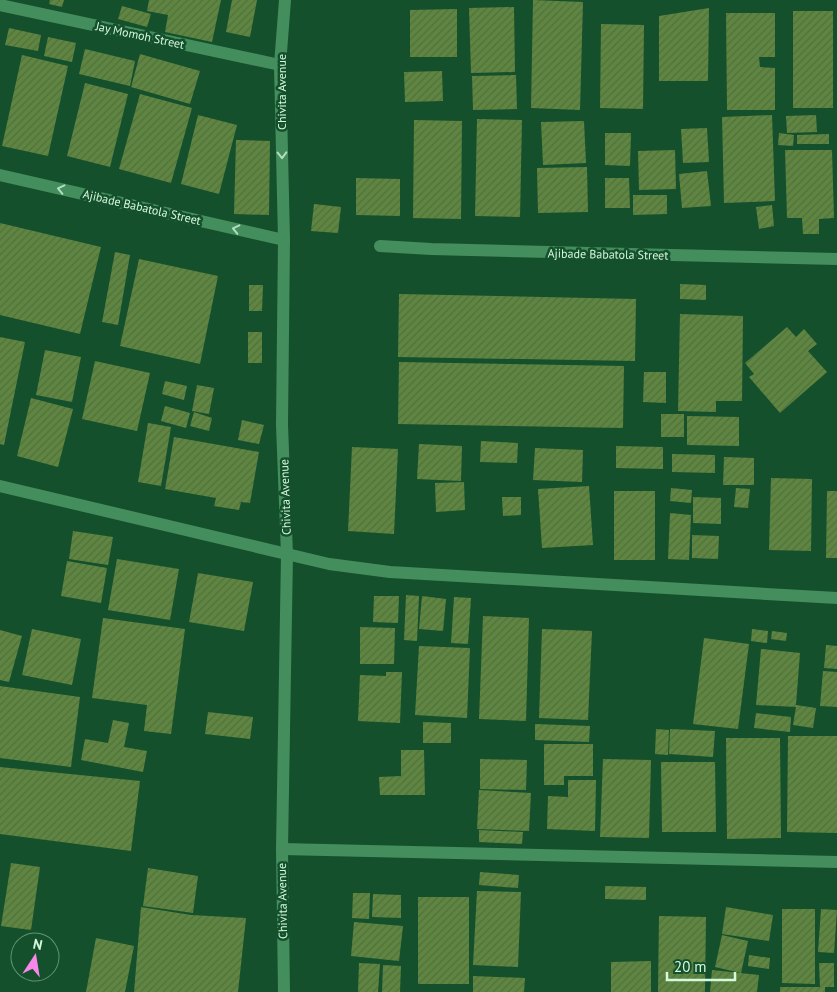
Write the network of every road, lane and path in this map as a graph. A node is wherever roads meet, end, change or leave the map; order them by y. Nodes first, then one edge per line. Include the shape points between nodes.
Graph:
1 (284, 0) edge
2 (0, 5) edge
3 (280, 65) junction
4 (0, 175) edge
5 (284, 240) junction
6 (380, 246) dead end
7 (837, 259) edge
8 (0, 486) edge
9 (287, 555) junction
10 (837, 598) edge
11 (282, 849) junction
12 (837, 862) edge
13 (284, 992) edge

1 - 3 street, Chivita Avenue
2 - 3 street, Jay Momoh Street
3 -> 5 street, Chivita Avenue
5 -> 4 street, Ajibade Babatola Street
5 - 9 street, Chivita Avenue via 282,425
6 - 7 street, Ajibade Babatola Street via 431,250
8 - 9 street
9 - 10 street via 390,572
9 - 11 street, Chivita Avenue
11 - 12 street
11 - 13 street, Chivita Avenue

